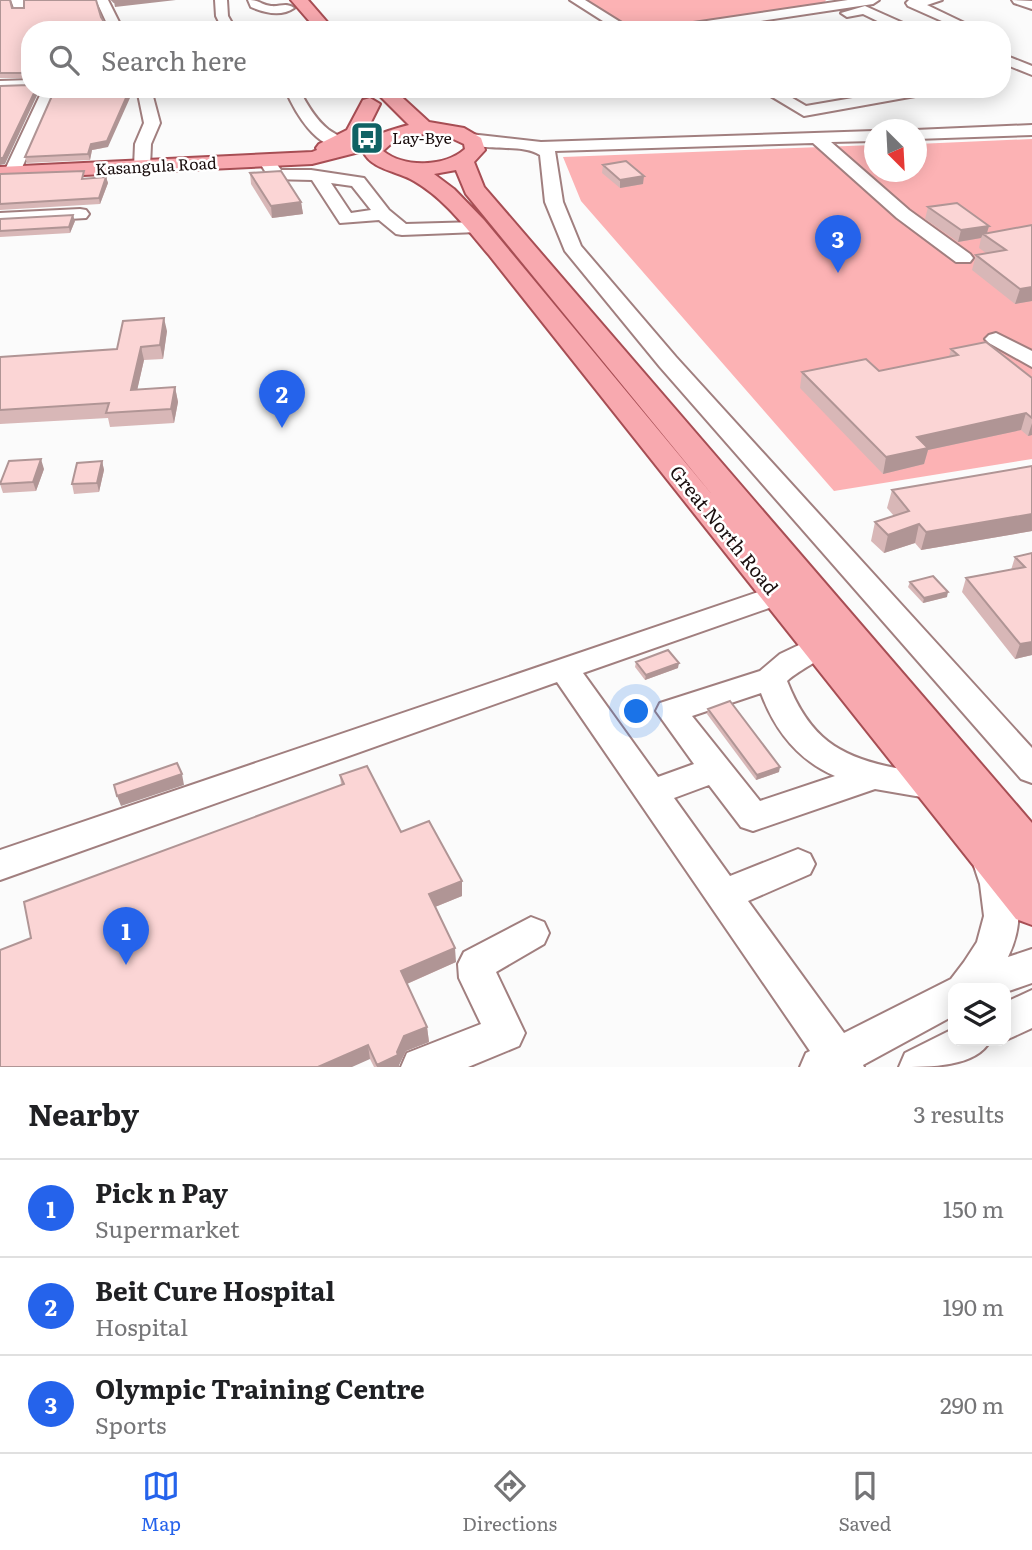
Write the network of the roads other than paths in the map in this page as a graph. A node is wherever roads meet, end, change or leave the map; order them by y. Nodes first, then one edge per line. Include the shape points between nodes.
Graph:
1 (102, 0) edge
2 (221, 0) edge
3 (254, 0) edge
4 (576, 0) edge
5 (936, 0) edge
6 (1018, 0) edge
7 (289, 3) edge
8 (870, 4) edge
9 (900, 5) junction
10 (1032, 5) edge
11 (112, 21) edge
12 (225, 21) edge
13 (300, 21) edge
14 (314, 21) edge
15 (612, 21) edge
16 (742, 21) edge
17 (804, 21) edge
18 (894, 21) edge
19 (925, 21) edge
20 (947, 21) edge
21 (1011, 46) edge
22 (1032, 55) edge
23 (1011, 62) edge
24 (1032, 72) edge
25 (1011, 76) edge
26 (21, 84) edge
27 (0, 85) edge
28 (45, 98) edge
29 (146, 98) edge
30 (296, 98) edge
31 (368, 98) edge
32 (370, 98) edge
33 (375, 98) edge
34 (782, 98) edge
35 (870, 98) edge
36 (424, 128) junction
37 (1032, 130) edge
38 (927, 134) edge
39 (864, 136) edge
40 (817, 138) junction
41 (382, 139) junction
42 (340, 143) junction
43 (538, 146) junction
44 (467, 152) junction
45 (309, 164) junction
46 (399, 166) junction
47 (142, 167) junction
48 (6, 172) edge
49 (80, 214) dead end
50 (383, 214) junction
51 (0, 218) edge
52 (478, 227) junction
53 (963, 258) dead end
54 (996, 339) dead end
55 (1032, 360) edge
56 (776, 595) junction
57 (818, 646) junction
58 (564, 669) junction
59 (771, 679) junction
60 (1028, 761) edge
61 (716, 769) junction
62 (872, 777) junction
63 (933, 786) junction
64 (651, 793) junction
65 (977, 838) junction
66 (1032, 853) edge
67 (798, 864) dead end
68 (0, 865) edge
69 (723, 895) junction
70 (1032, 905) edge
71 (531, 933) dead end
72 (1032, 966) edge
73 (972, 983) edge
74 (983, 983) edge
75 (948, 999) edge
76 (1032, 1008) edge
77 (1011, 1019) edge
78 (1011, 1030) edge
79 (1032, 1032) edge
80 (960, 1046) edge
81 (834, 1064) edge
82 (421, 1067) edge
83 (919, 1067) edge

1 - 11 street
2 - 12 street
3 - 7 street via 266,10
4 - 15 street
5 - 9 street
6 - 10 street
7 - 13 main road
7 - 14 main road
8 - 9 street
8 - 16 street
8 - 17 street
8 - 18 street
9 - 19 street
9 - 20 street
21 - 22 street
23 - 24 street
24 - 25 street
26 - 27 street
28 - 48 street
29 - 47 street via 152,123 143,144
30 - 42 street via 326,138
31 - 42 main road via 355,134
32 - 41 main road
33 - 36 main road
34 - 35 street via 804,111
36 - 41 main road, Kasangula Road
36 - 44 main road via 451,131
37 - 38 street
39 - 40 street
40 - 43 street
40 - 53 street via 903,214
41 - 45 main road, Kasangula Road
41 - 46 main road via 372,150 375,156
42 - 45 main road
43 - 44 street
43 - 60 street via 548,153 554,202 572,247 668,362
44 - 46 main road, Kasangula Road via 438,167
44 - 66 main road, Great North Road via 474,188
45 - 46 main road, Kasangula Road
45 - 47 main road, Kasangula Road via 266,160
45 - 50 street via 358,182
45 - 50 street via 346,219
46 - 52 main road, Great North Road via 440,185
47 - 48 main road, Kasangula Road
49 - 51 street
50 - 52 street via 402,230
52 - 56 main road, Great North Road
54 - 55 street
56 - 57 main road, Great North Road
56 - 58 street
57 - 59 street via 790,661
57 - 63 main road, Great North Road
58 - 64 street
58 - 68 street
59 - 61 street via 671,711
59 - 62 street via 778,703 809,748 835,765
61 - 62 street via 753,817
61 - 64 street
62 - 63 street
63 - 65 main road, Great North Road
64 - 69 street
65 - 70 main road, Great North Road
65 - 73 street via 1002,903 999,936 987,965
67 - 69 street
69 - 81 street
71 - 82 street via 477,964 478,978 505,1034
72 - 74 street
75 - 81 street
76 - 77 street
78 - 79 street
80 - 83 street

